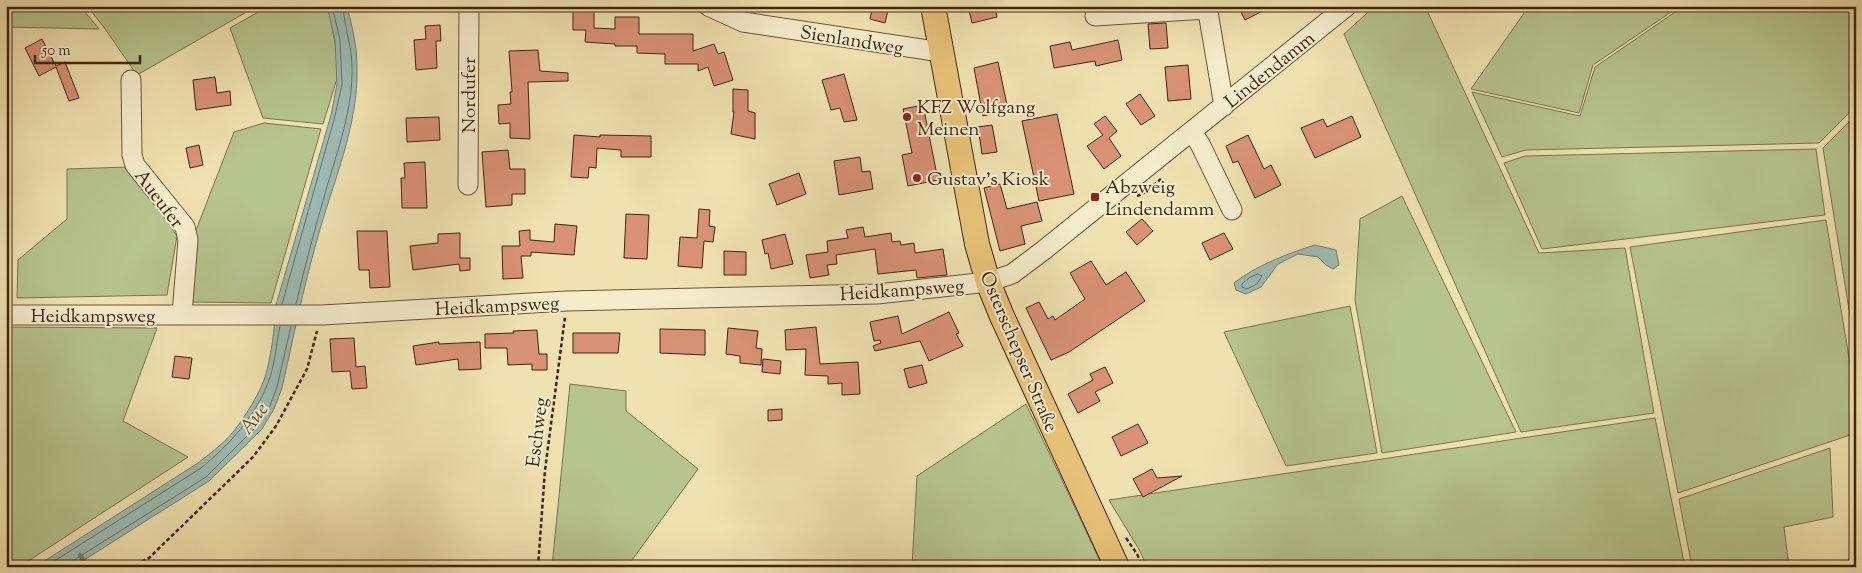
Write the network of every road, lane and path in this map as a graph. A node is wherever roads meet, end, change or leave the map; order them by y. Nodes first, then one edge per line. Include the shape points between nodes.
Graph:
1 (469, 6) edge
2 (708, 6) edge
3 (933, 6) edge
4 (1347, 6) edge
5 (1207, 8) edge
6 (1095, 16) dead end
7 (941, 52) junction
8 (131, 80) dead end
9 (1224, 106) junction
10 (1192, 132) junction
11 (468, 185) dead end
12 (1232, 210) dead end
13 (988, 282) junction
14 (567, 301) junction
15 (182, 314) junction
16 (6, 315) edge
17 (315, 315) junction
18 (130, 567) edge
19 (538, 567) edge
20 (1117, 567) edge

1 - 11 street, Nordufer
2 - 7 street, Sienlandweg via 743,22
3 - 7 main road, Osterschepser Straße
4 - 9 street, Lindendamm
5 - 6 street
5 - 9 street
7 - 13 main road, Osterschepser Straße via 977,244
8 - 15 street, Aueufer via 132,155 136,166 185,227 188,240
9 - 10 street, Lindendamm
10 - 12 street
10 - 13 street, Lindendamm via 1012,274
13 - 14 street, Heidkampsweg via 877,294
13 - 20 main road, Osterschepser Straße
14 - 17 street, Heidkampsweg
14 - 19 path, Eschweg via 545,470
15 - 16 street, Heidkampsweg
15 - 17 street, Heidkampsweg
17 - 18 path via 307,369 276,426 253,458 149,558

